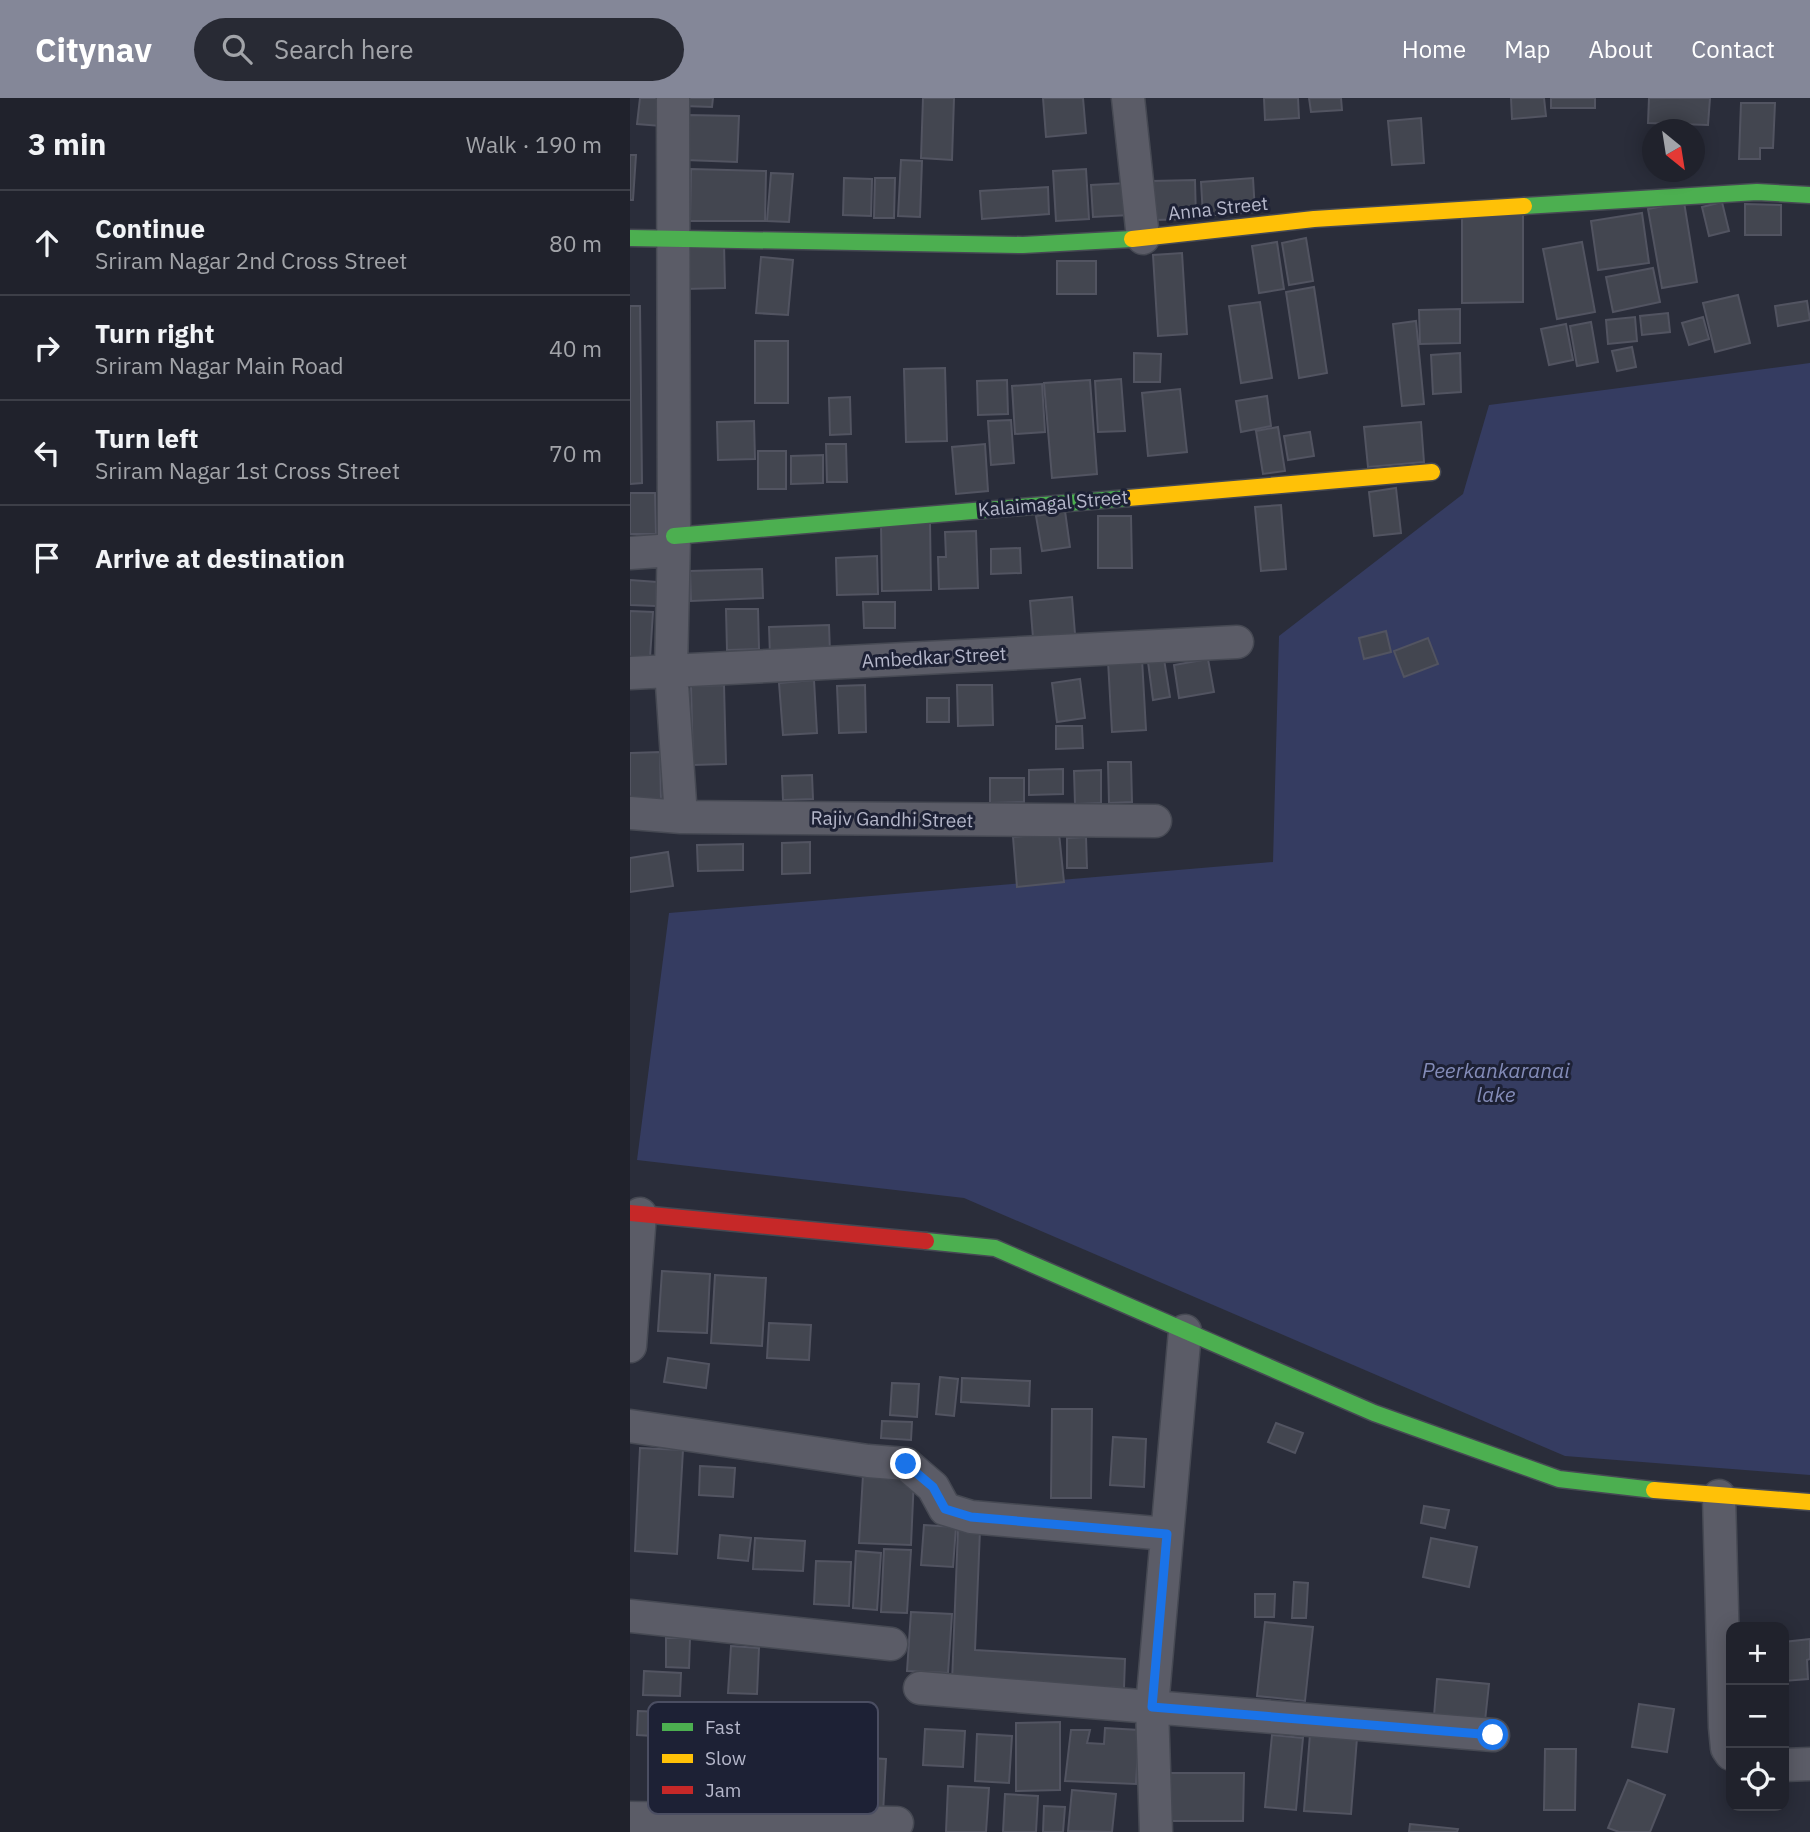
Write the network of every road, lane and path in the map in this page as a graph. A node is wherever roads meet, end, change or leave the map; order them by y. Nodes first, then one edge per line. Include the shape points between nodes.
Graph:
1 (673, 98) edge
2 (1128, 98) edge
3 (1810, 195) edge
4 (630, 238) edge
5 (673, 238) junction
6 (1143, 238) junction
7 (1432, 472) dead end
8 (673, 543) junction
9 (630, 553) edge
10 (1237, 642) dead end
11 (671, 670) junction
12 (630, 673) edge
13 (630, 813) edge
14 (681, 817) junction
15 (1155, 821) dead end
16 (635, 1214) edge
17 (1185, 1331) junction
18 (630, 1346) edge
19 (630, 1426) edge
20 (1719, 1496) junction
21 (1810, 1502) edge
22 (1167, 1534) junction
23 (630, 1616) edge
24 (891, 1644) dead end
25 (920, 1688) dead end
26 (1152, 1707) junction
27 (1493, 1735) dead end
28 (1727, 1748) edge
29 (1810, 1764) edge
30 (1789, 1765) edge
31 (630, 1818) edge
32 (897, 1823) dead end
33 (1156, 1832) edge

1 - 5 street
2 - 6 street
3 - 6 street, Anna Street via 1757,192 1314,219
4 - 5 street, Anna Street
5 - 6 street, Anna Street via 1023,245
5 - 8 street
7 - 8 street, Kalaimagal Street
8 - 9 street, Kalaimagal Street
8 - 11 street
10 - 11 street, Ambedkar Street
11 - 12 street, Ambedkar Street
11 - 14 street
13 - 14 street, Rajiv Gandhi Street
14 - 15 street, Rajiv Gandhi Street
16 - 17 street via 995,1248
16 - 18 street
17 - 20 street via 1374,1413 1559,1479
17 - 22 street
19 - 22 street via 906,1464 933,1487 945,1509 971,1517
20 - 21 street
20 - 28 street
22 - 26 street
23 - 24 street
25 - 26 street
26 - 27 street
26 - 33 street
29 - 30 street
31 - 32 street

